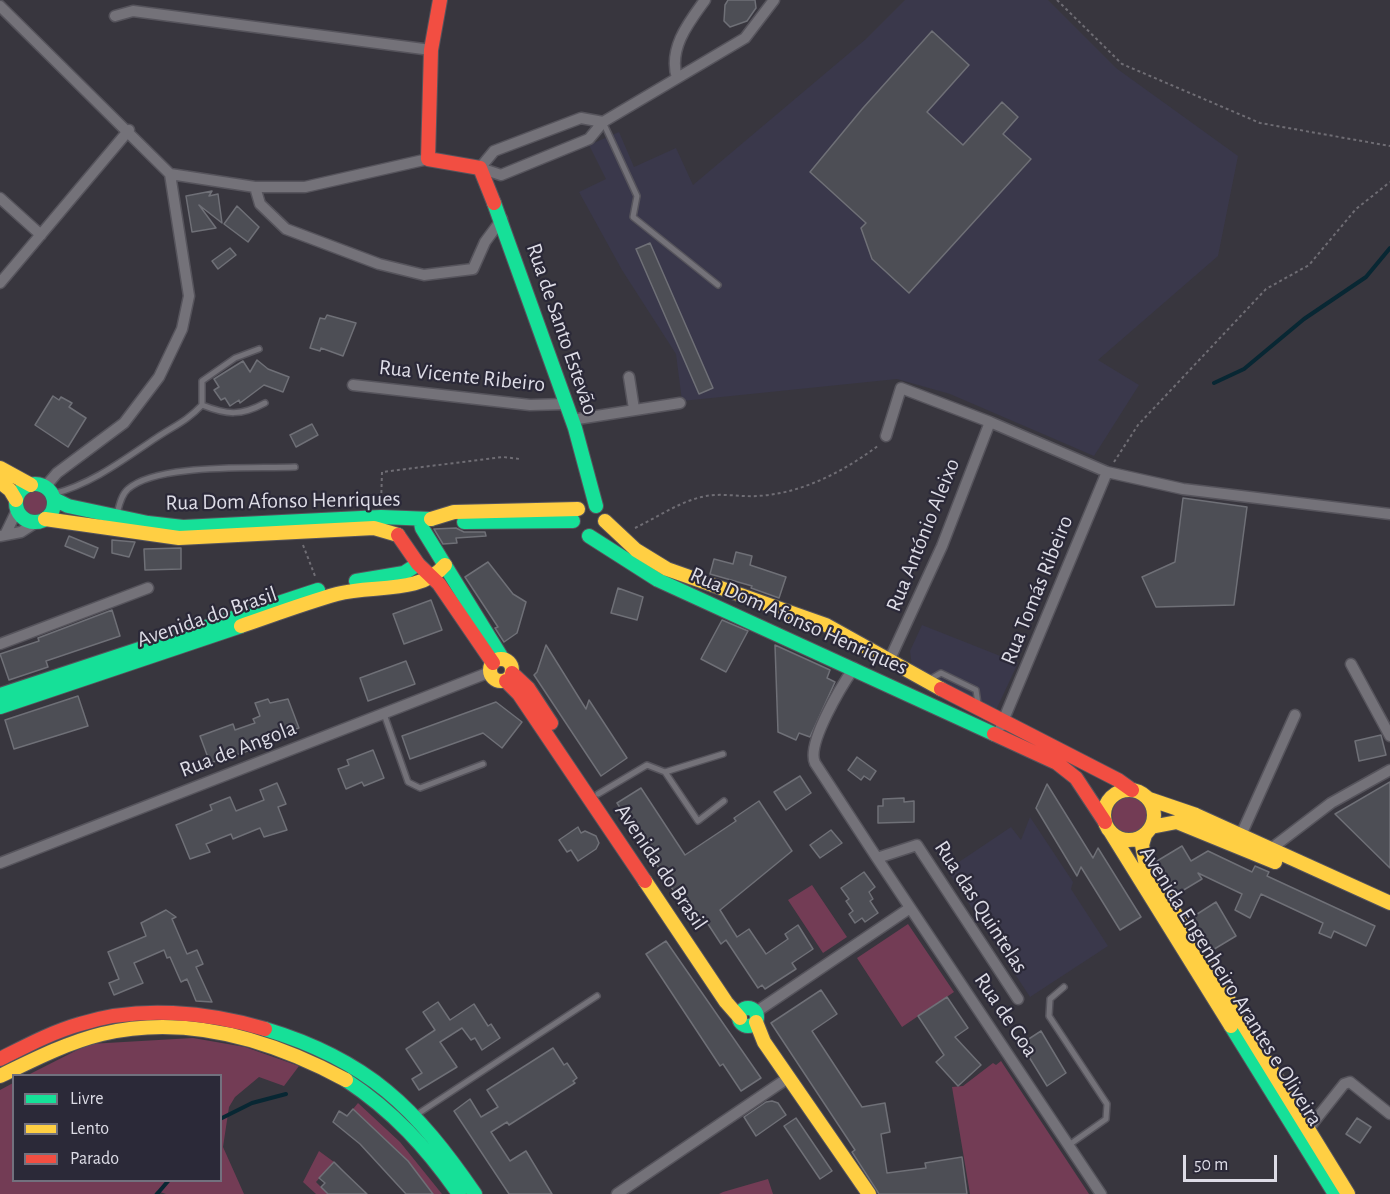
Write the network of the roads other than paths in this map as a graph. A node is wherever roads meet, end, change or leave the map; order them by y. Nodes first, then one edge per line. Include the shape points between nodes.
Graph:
1 (440, 0) edge
2 (705, 0) edge
3 (774, 0) edge
4 (0, 6) edge
5 (115, 16) dead end
6 (431, 51) junction
7 (676, 78) junction
8 (603, 122) junction
9 (129, 130) junction
10 (428, 159) junction
11 (480, 168) junction
12 (170, 174) junction
13 (255, 187) junction
14 (0, 198) edge
15 (502, 219) junction
16 (41, 235) junction
17 (0, 283) edge
18 (718, 285) dead end
19 (259, 349) dead end
20 (629, 377) dead end
21 (354, 385) dead end
22 (265, 403) dead end
23 (680, 403) dead end
24 (566, 404) junction
25 (202, 405) junction
26 (634, 409) junction
27 (571, 420) junction
28 (990, 422) junction
29 (886, 436) road end
30 (295, 467) dead end
31 (0, 468) edge
32 (1107, 472) junction
33 (0, 482) edge
34 (45, 491) junction
35 (16, 505) junction
36 (596, 506) junction
37 (1390, 514) edge
38 (576, 515) junction
39 (117, 516) junction
40 (414, 519) junction
41 (40, 521) junction
42 (605, 521) junction
43 (3, 534) edge
44 (398, 535) junction
45 (589, 536) junction
46 (418, 564) junction
47 (445, 565) junction
48 (429, 577) junction
49 (148, 588) dead end
50 (0, 644) edge
51 (858, 644) junction
52 (889, 662) junction
53 (495, 664) junction
54 (1351, 664) dead end
55 (851, 666) junction
56 (905, 671) junction
57 (509, 677) junction
58 (894, 687) junction
59 (0, 695) edge
60 (0, 707) edge
61 (384, 714) junction
62 (1295, 715) dead end
63 (1001, 728) junction
64 (1390, 736) edge
65 (723, 754) dead end
66 (483, 764) dead end
67 (1390, 770) edge
68 (665, 772) junction
69 (1132, 790) junction
70 (598, 794) junction
71 (1149, 800) junction
72 (724, 801) dead end
73 (1108, 826) junction
74 (1148, 831) junction
75 (1241, 835) junction
76 (1266, 853) junction
77 (878, 858) junction
78 (0, 863) edge
79 (1390, 903) edge
80 (910, 908) junction
81 (1390, 914) edge
82 (1064, 987) dead end
83 (597, 996) dead end
84 (1018, 999) dead end
85 (749, 1018) junction
86 (0, 1059) edge
87 (0, 1076) edge
88 (782, 1082) junction
89 (1390, 1114) edge
90 (415, 1116) junction
91 (1309, 1128) junction
92 (1069, 1145) junction
93 (459, 1194) edge
94 (475, 1194) edge
95 (617, 1194) edge
96 (856, 1194) edge
97 (869, 1194) edge
98 (1101, 1194) edge
99 (1335, 1194) edge
100 (1348, 1194) edge

1 - 6 street
2 - 7 street via 680,35
3 - 7 street via 745,38
4 - 9 street
5 - 6 street via 133,11
6 - 10 street
7 - 8 street
8 - 11 street via 581,118 494,151
8 - 11 street via 588,139 501,175
8 - 18 lane via 636,196 633,217
9 - 12 street
9 - 16 street
10 - 11 street
10 - 13 street via 305,187
11 - 15 street, Rua de Santo Estevão
12 - 13 street
12 - 34 street via 189,296 182,329 159,377 124,423 57,473
13 - 15 street via 260,204 286,229 379,264 424,275 473,269 485,242
14 - 16 street
15 - 24 street, Rua de Santo Estevão
16 - 17 street
19 - 25 lane via 235,358 202,381
20 - 26 street
21 - 24 street, Rua Vicente Ribeiro via 530,405
22 - 25 lane via 247,412 221,413
23 - 26 street
24 - 27 street, Rua de Santo Estevão
25 - 34 lane via 186,422 92,480
26 - 27 street
27 - 36 street, Rua de Santo Estevão
28 - 29 street via 901,388
28 - 32 street
28 - 52 street, Rua António Aleixo via 942,546
30 - 39 lane via 168,472 142,480 126,491
31 - 34 street, Rua Dom Afonso Henriques
32 - 37 street via 1183,489
32 - 63 street, Rua Tomás Ribeiro
33 - 35 street, Rua Dom Afonso Henriques via 10,490
34 - 35 street via 21,490
34 - 39 street, Rua Dom Afonso Henriques via 68,506
34 - 41 street via 52,511
35 - 41 street, Rua Dom Afonso Henriques via 24,519
35 - 43 street
36 - 38 street, Rua Dom Afonso Henriques via 586,504
36 - 42 street, Rua Dom Afonso Henriques
38 - 40 street, Rua Dom Afonso Henriques via 454,522 444,517
38 - 45 street, Rua Dom Afonso Henriques via 577,530
39 - 40 street, Rua Dom Afonso Henriques via 183,527 381,517
40 - 44 street
40 - 47 street, Avenida do Brasil
41 - 43 street via 21,532
41 - 44 street, Rua Dom Afonso Henriques via 179,538 374,528
42 - 45 street via 601,530
42 - 51 street, Rua Dom Afonso Henriques via 667,569 814,620
44 - 46 street, Avenida do Brasil
45 - 55 street, Rua Dom Afonso Henriques via 657,580
46 - 48 street, Avenida do Brasil
46 - 59 street, Avenida do Brasil via 404,573 339,584 291,598
47 - 48 street, Avenida do Brasil via 439,574
47 - 53 street, Avenida do Brasil
48 - 53 street, Avenida do Brasil via 439,584
48 - 60 street, Avenida do Brasil via 406,585 340,593
49 - 50 street
51 - 52 street, Rua Dom Afonso Henriques
51 - 55 street via 849,651
52 - 56 street, Rua Dom Afonso Henriques
53 - 57 street, Avenida do Brasil via 496,680
53 - 57 street, Avenida do Brasil via 512,665
53 - 61 street, Rua de Angola
54 - 64 street
55 - 58 street, Rua Dom Afonso Henriques
55 - 77 street via 815,741 812,756
56 - 58 street via 902,682
56 - 63 street, Rua Dom Afonso Henriques via 978,709
57 - 70 street, Avenida do Brasil via 528,688
57 - 85 street, Avenida do Brasil via 726,1002
58 - 63 street, Rua Dom Afonso Henriques
61 - 66 lane via 408,782 420,788
61 - 78 street, Rua de Angola
62 - 75 street
63 - 69 street, Rua Dom Afonso Henriques via 1118,780
63 - 73 street, Rua Dom Afonso Henriques via 1071,772
65 - 68 lane
67 - 76 street via 1331,803
68 - 70 lane via 647,765
68 - 72 lane via 698,821
69 - 71 street, Rua Dom Afonso Henriques
69 - 73 street via 1110,799 1106,806
70 - 85 street, Avenida do Brasil
71 - 74 street via 1154,813
71 - 75 street, Rua Dom Afonso Henriques
73 - 74 street, Rua Dom Afonso Henriques via 1116,836 1130,840
73 - 99 street, Avenida Engenheiro Arantes e Oliveira
74 - 76 street, Rua Dom Afonso Henriques via 1177,822
74 - 91 street, Avenida Engenheiro Arantes e Oliveira via 1142,846 1146,866
75 - 76 street, Rua Dom Afonso Henriques
76 - 79 street, Rua Dom Afonso Henriques
76 - 81 street, Rua Dom Afonso Henriques
77 - 80 street, Rua de Goa
77 - 84 street, Rua das Quintelas via 916,844
80 - 85 street
80 - 92 street, Rua de Goa
82 - 92 lane via 1050,999 1049,1016 1107,1104 1106,1119
83 - 90 lane
85 - 88 street, Avenida do Brasil via 757,1047
85 - 97 street, Avenida do Brasil
86 - 90 street via 49,1035 90,1021 147,1012 198,1014 238,1021 312,1046 374,1079
87 - 93 street via 55,1050 118,1031 196,1028 234,1036 307,1059 365,1091 420,1142
88 - 95 street
88 - 96 street, Avenida do Brasil
89 - 91 street via 1350,1082 1344,1084
90 - 94 street via 447,1152
91 - 100 street, Avenida Engenheiro Arantes e Oliveira
92 - 98 street, Rua de Goa

